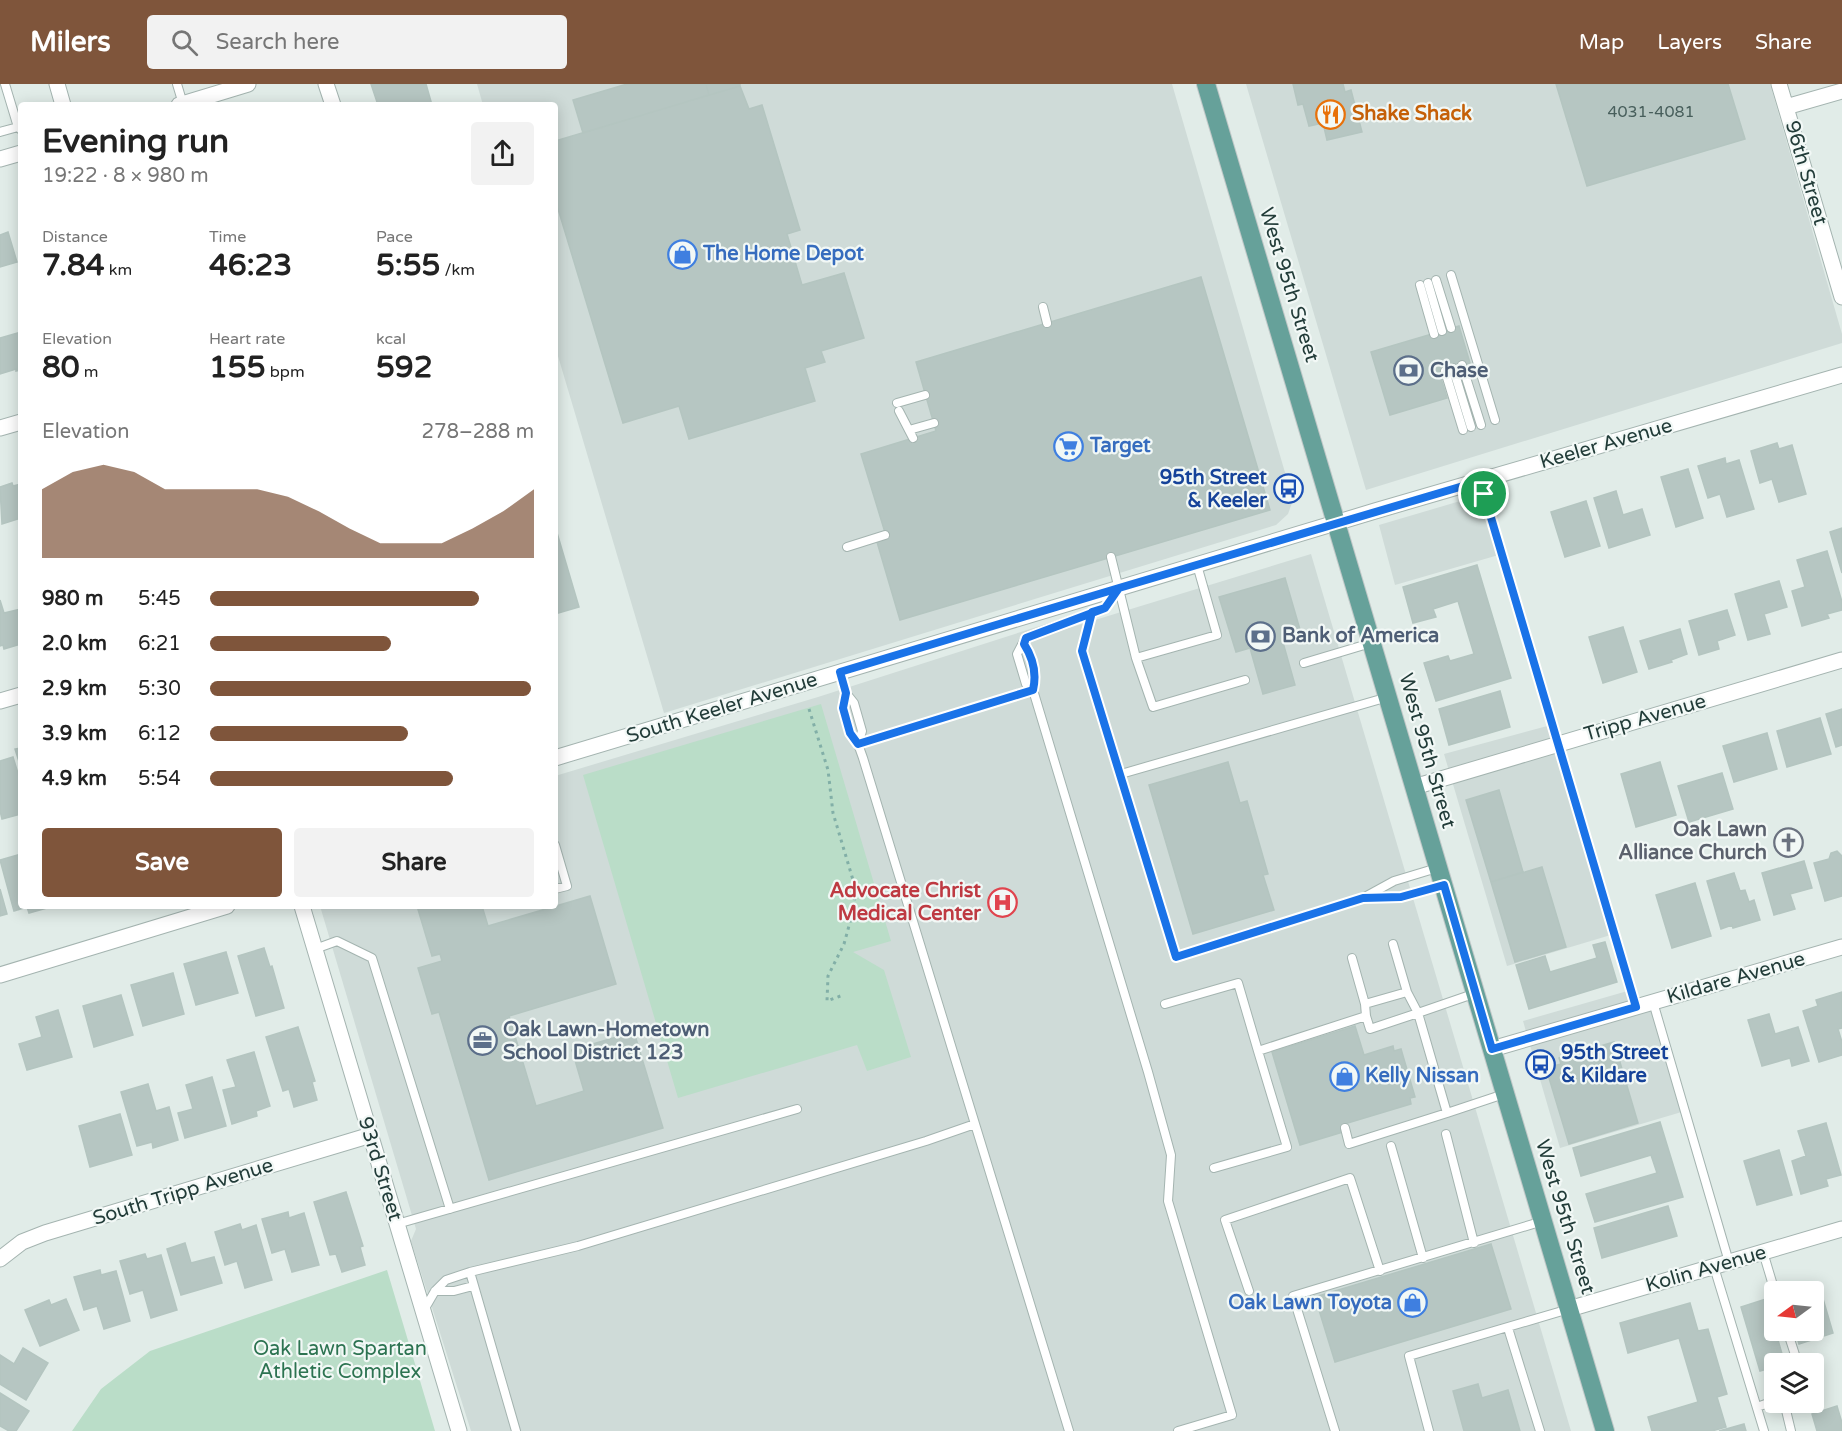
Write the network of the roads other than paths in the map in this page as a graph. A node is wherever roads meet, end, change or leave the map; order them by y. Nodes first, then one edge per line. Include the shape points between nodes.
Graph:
1 (5, 84) edge
2 (57, 84) edge
3 (177, 84) edge
4 (248, 84) edge
5 (326, 84) edge
6 (1206, 84) edge
7 (1779, 84) edge
8 (1842, 91) edge
9 (62, 102) edge
10 (181, 102) edge
11 (188, 102) edge
12 (332, 102) edge
13 (1786, 107) junction
14 (18, 126) edge
15 (18, 129) edge
16 (0, 132) edge
17 (18, 154) edge
18 (0, 159) edge
19 (1451, 275) dead end
20 (1436, 280) dead end
21 (1424, 284) dead end
22 (1842, 297) edge
23 (1043, 308) dead end
24 (1047, 323) dead end
25 (1451, 328) dead end
26 (1438, 332) dead end
27 (1462, 365) dead end
28 (1842, 375) edge
29 (925, 395) dead end
30 (1495, 420) dead end
31 (18, 423) edge
32 (934, 423) dead end
33 (1481, 425) dead end
34 (1472, 427) dead end
35 (0, 428) edge
36 (909, 430) junction
37 (1463, 430) dead end
38 (913, 438) dead end
39 (1480, 481) junction
40 (1336, 523) junction
41 (885, 535) dead end
42 (847, 547) dead end
43 (1111, 557) dead end
44 (1197, 565) junction
45 (1119, 588) junction
46 (1092, 612) junction
47 (1372, 643) junction
48 (1024, 644) junction
49 (1136, 658) junction
50 (1842, 660) edge
51 (1304, 663) dead end
52 (840, 672) junction
53 (1245, 680) dead end
54 (1033, 690) junction
55 (846, 693) junction
56 (18, 696) edge
57 (1388, 697) junction
58 (0, 701) edge
59 (858, 744) junction
60 (1557, 744) junction
61 (558, 757) edge
62 (1121, 774) junction
63 (1414, 787) junction
64 (558, 855) edge
65 (1441, 877) junction
66 (558, 888) edge
67 (1363, 898) junction
68 (217, 909) edge
69 (303, 909) edge
70 (1393, 944) dead end
71 (1842, 947) edge
72 (315, 949) junction
73 (1352, 958) dead end
74 (0, 975) edge
75 (1407, 992) junction
76 (1476, 993) junction
77 (1653, 1002) junction
78 (1165, 1004) dead end
79 (1365, 1004) junction
80 (1636, 1007) junction
81 (1418, 1013) junction
82 (1366, 1016) junction
83 (1492, 1049) junction
84 (1258, 1051) junction
85 (1505, 1093) junction
86 (797, 1109) dead end
87 (1447, 1113) junction
88 (975, 1124) junction
89 (1345, 1128) dead end
90 (1446, 1134) dead end
91 (370, 1135) junction
92 (1390, 1146) dead end
93 (1214, 1168) dead end
94 (450, 1209) junction
95 (1543, 1221) junction
96 (397, 1224) junction
97 (1842, 1229) edge
98 (1474, 1243) junction
99 (1762, 1252) junction
100 (0, 1258) edge
101 (1423, 1258) junction
102 (1730, 1262) junction
103 (1714, 1267) junction
104 (1380, 1271) junction
105 (470, 1272) junction
106 (1771, 1281) edge
107 (473, 1286) junction
108 (435, 1291) junction
109 (1249, 1291) dead end
110 (1569, 1309) junction
111 (423, 1312) junction
112 (1508, 1328) junction
113 (1764, 1405) edge
114 (1757, 1407) junction
115 (1787, 1413) edge
116 (459, 1431) edge
117 (516, 1431) edge
118 (1069, 1431) edge
119 (1178, 1431) edge
120 (1335, 1431) edge
121 (1429, 1431) edge
122 (1540, 1431) edge
123 (1605, 1431) edge
124 (1764, 1431) edge
125 (1791, 1431) edge

1 - 14 lane
2 - 9 street
3 - 10 lane
4 - 11 street
5 - 12 street
6 - 40 main road, West 95th Street
7 - 13 street, 96th Street
8 - 13 street
13 - 22 street, 96th Street
15 - 16 lane
17 - 18 street
19 - 30 lane
20 - 25 lane
21 - 26 lane
23 - 24 lane
27 - 33 lane
28 - 39 street, Keeler Avenue
29 - 36 lane via 898,407
31 - 35 street
32 - 36 lane
34 - 37 lane via 1449,369
36 - 38 lane
39 - 40 street, Keeler Avenue
39 - 60 lane
40 - 44 street, South Keeler Avenue
40 - 47 main road, West 95th Street
41 - 42 lane
43 - 45 lane
44 - 45 street, South Keeler Avenue
44 - 49 lane via 1217,635
45 - 46 lane via 1105,608
45 - 49 lane
45 - 52 street, South Keeler Avenue
46 - 48 lane via 1026,638
46 - 62 lane via 1082,651
47 - 51 lane
47 - 57 main road, West 95th Street
48 - 54 lane via 1036,677
48 - 54 lane via 1017,654 1026,684
49 - 53 lane via 1153,707
50 - 60 street, Tripp Avenue
52 - 55 lane
52 - 61 street, South Keeler Avenue
54 - 59 lane
54 - 119 lane via 1165,1133 1171,1155 1168,1201 1232,1415
55 - 59 lane via 843,708 850,733
55 - 59 lane via 854,703 862,731
56 - 58 street
57 - 62 lane
57 - 63 main road, West 95th Street
59 - 88 lane
60 - 63 street, Tripp Avenue
60 - 80 lane
62 - 67 lane via 1176,957
63 - 65 main road, West 95th Street
64 - 66 lane via 567,886
65 - 67 lane via 1394,881
65 - 67 lane via 1401,897
65 - 76 main road, West 95th Street
68 - 74 street
69 - 72 street, 93rd Street
70 - 75 lane
71 - 77 street, Kildare Avenue
72 - 91 street, 93rd Street
72 - 94 lane via 337,941 372,958
73 - 79 lane
75 - 79 lane
75 - 81 lane
76 - 81 lane
76 - 83 main road, West 95th Street
77 - 80 street, Kildare Avenue
77 - 102 lane
78 - 84 lane via 1238,983
79 - 82 lane
80 - 83 street, Kildare Avenue
81 - 82 lane via 1370,1029
81 - 87 lane
82 - 84 lane
83 - 85 main road, West 95th Street
84 - 93 lane via 1287,1147
85 - 87 lane
85 - 95 main road, West 95th Street
86 - 94 lane
87 - 89 lane via 1349,1144
88 - 105 lane via 578,1245
88 - 118 lane
90 - 98 lane
91 - 96 street, 93rd Street
91 - 100 street, South Tripp Avenue via 45,1233 22,1242
92 - 101 lane
94 - 96 lane
95 - 98 lane
95 - 110 main road, West 95th Street
96 - 111 street, 93rd Street
97 - 99 street, Kolin Avenue
98 - 101 lane
99 - 102 street, Kolin Avenue
99 - 106 lane
101 - 104 lane
102 - 103 street, Kolin Avenue
103 - 110 street, Kolin Avenue
103 - 114 lane
104 - 109 lane via 1350,1178 1225,1220
104 - 120 lane via 1293,1296
105 - 107 lane
105 - 108 lane via 446,1280
107 - 108 lane
107 - 117 lane
108 - 111 lane
110 - 112 lane
110 - 123 main road, West 95th Street
111 - 116 street, 93rd Street
112 - 121 lane via 1410,1356
112 - 122 lane
113 - 114 lane
114 - 124 lane
115 - 125 lane

